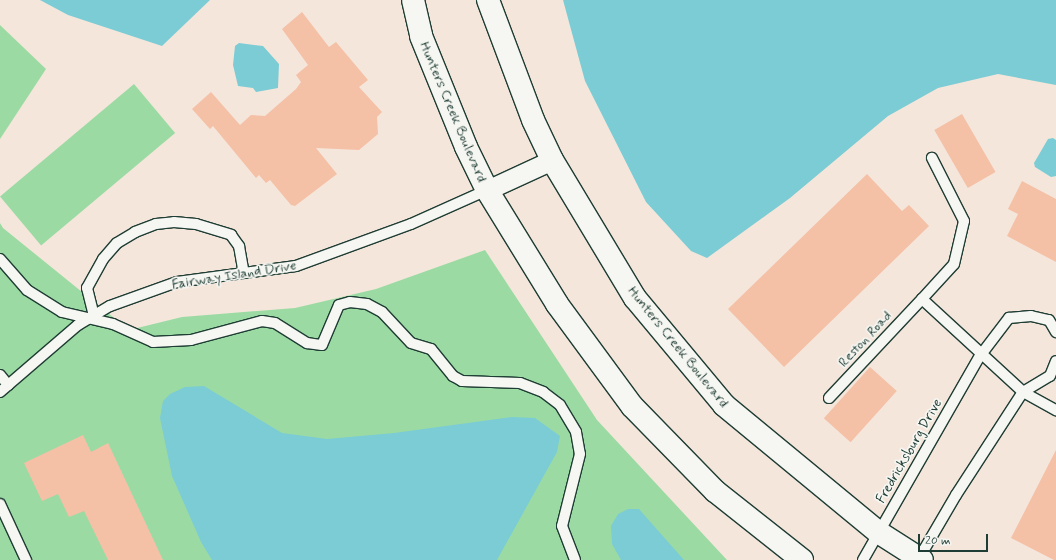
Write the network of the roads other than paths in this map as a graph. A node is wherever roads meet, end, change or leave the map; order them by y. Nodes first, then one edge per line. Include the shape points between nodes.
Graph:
1 (413, 0) edge
2 (488, 0) edge
3 (932, 158) dead end
4 (552, 160) junction
5 (487, 190) junction
6 (0, 259) edge
7 (244, 273) junction
8 (922, 299) junction
9 (92, 317) junction
10 (1056, 332) edge
11 (980, 356) junction
12 (1056, 361) edge
13 (0, 375) edge
14 (8, 385) junction
15 (0, 392) edge
16 (1023, 392) junction
17 (830, 398) dead end
18 (1056, 410) edge
19 (0, 504) edge
20 (878, 532) junction
21 (920, 559) edge
22 (26, 560) edge
23 (575, 560) edge
24 (802, 560) edge
25 (863, 560) edge

1 - 5 street, Hunters Creek Boulevard via 424,43
2 - 4 street, Hunters Creek Boulevard via 533,120
3 - 8 lane, Reston Road via 964,221 954,264
4 - 5 street, Fairway Island Drive
4 - 20 street, Hunters Creek Boulevard via 635,298 724,405
5 - 7 lane, Fairway Island Drive via 410,224 296,266
5 - 24 street, Hunters Creek Boulevard via 557,304 632,406 715,490
6 - 9 lane via 27,290 45,302 62,312
7 - 9 lane, Fairway Island Drive via 177,282 110,306
7 - 9 lane via 239,246 231,236 196,224 156,224 123,239 103,259 87,288
8 - 11 lane
8 - 17 lane, Reston Road
9 - 14 lane, Fairway Island Drive
9 - 23 lane via 153,342 191,340 262,321 276,323 296,339 316,345 325,340 339,305 350,302 367,304 382,312 411,343 430,349 453,376 462,381 520,384 543,392 560,405 576,432 580,454 562,526
10 - 11 lane, Fredricksburg Drive via 1049,320 1031,316 1009,318
11 - 16 lane
11 - 20 lane, Fredricksburg Drive
12 - 16 lane via 1050,376
13 - 14 lane
14 - 15 lane, Fairway Island Drive
16 - 18 lane
16 - 21 lane via 956,495
19 - 22 lane
20 - 21 street, Hunters Creek Boulevard
20 - 25 lane, Fredricksburg Drive

